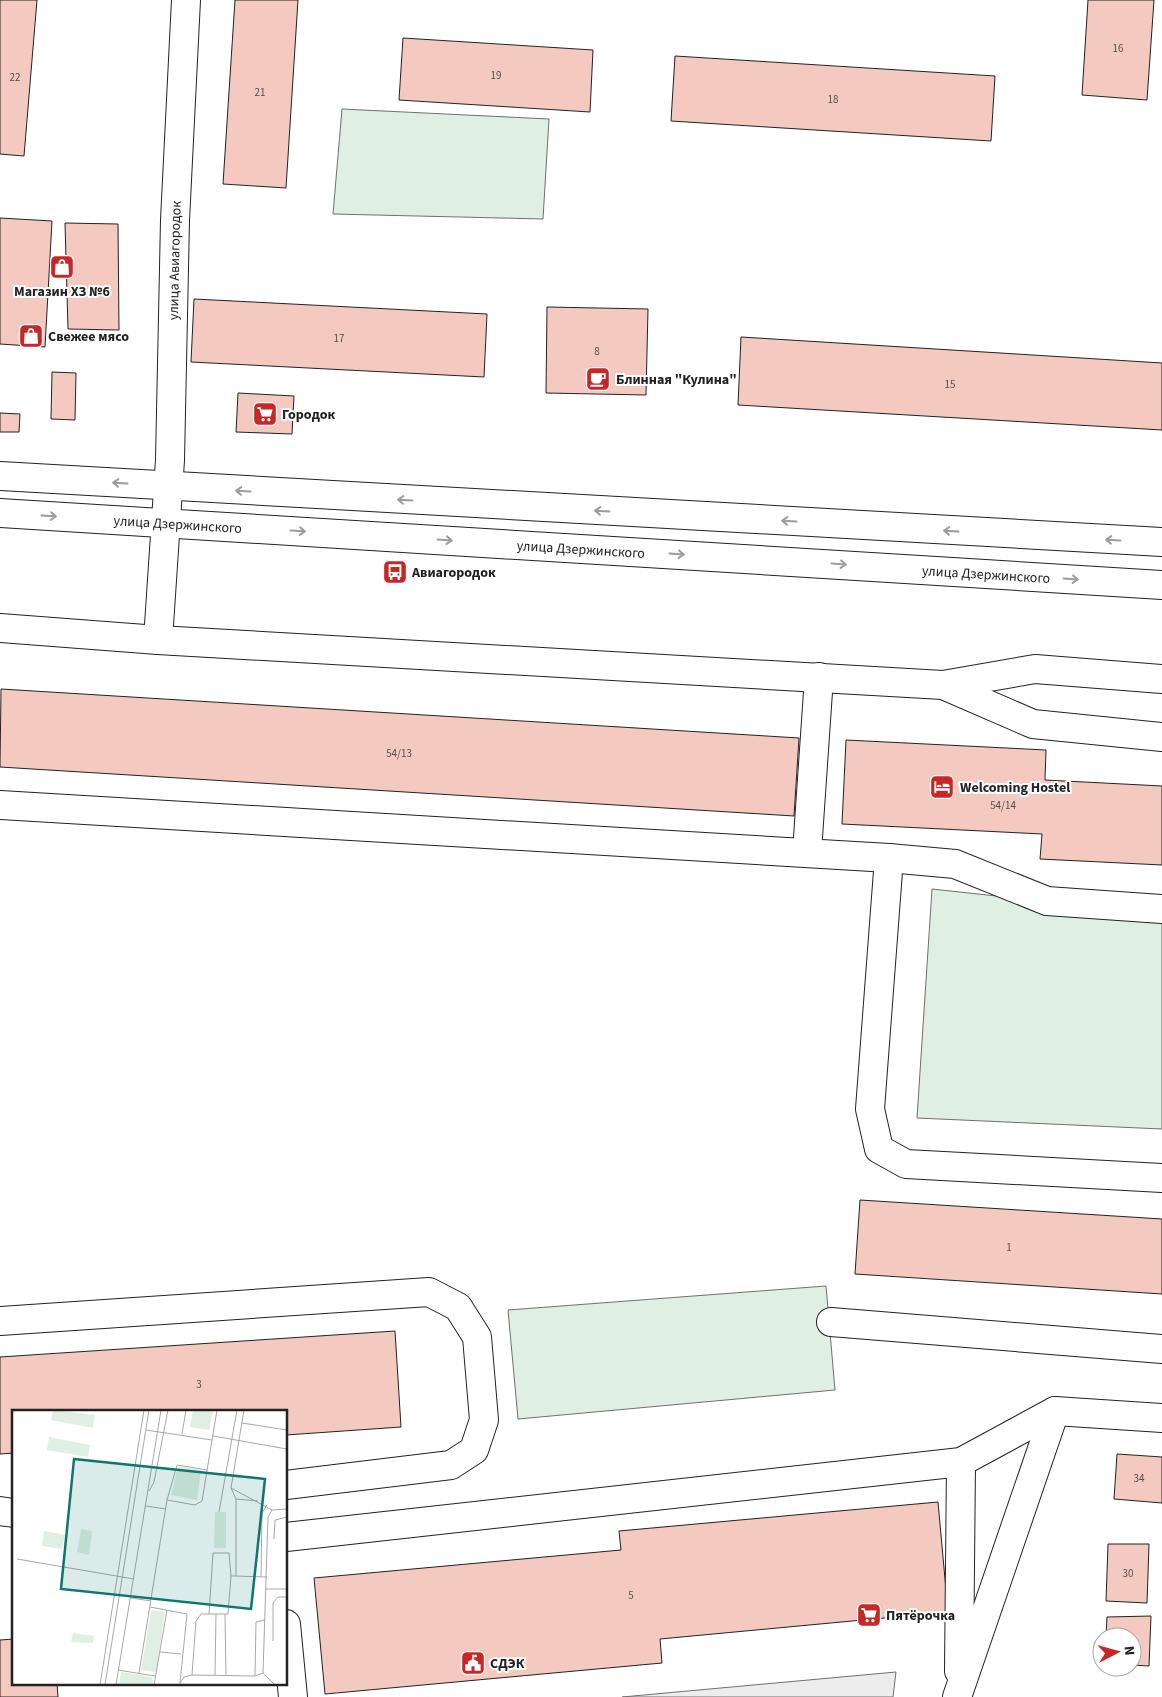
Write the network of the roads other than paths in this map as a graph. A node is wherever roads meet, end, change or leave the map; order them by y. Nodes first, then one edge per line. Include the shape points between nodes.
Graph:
1 (186, 0) edge
2 (0, 476) edge
3 (169, 486) junction
4 (0, 513) edge
5 (166, 522) junction
6 (1162, 542) edge
7 (1162, 585) edge
8 (0, 628) edge
9 (158, 640) junction
10 (818, 677) junction
11 (1162, 678) edge
12 (943, 685) junction
13 (1162, 737) edge
14 (0, 805) edge
15 (807, 852) junction
16 (889, 858) junction
17 (1162, 909) edge
18 (1162, 1178) edge
19 (0, 1321) edge
20 (831, 1322) dead end
21 (1162, 1349) edge
22 (1055, 1411) junction
23 (1162, 1418) edge
24 (961, 1462) junction
25 (288, 1485) edge
26 (288, 1537) edge
27 (288, 1645) edge
28 (958, 1696) edge
29 (293, 1697) edge

1 - 3 main road, улица Авиагородок via 175,220
3 -> 2 main road
3 - 5 main road, улица Авиагородок
6 -> 3 main road
4 -> 5 main road, улица Дзержинского
5 -> 7 main road, улица Дзержинского
5 - 9 main road, улица Авиагородок
8 - 9 main road
9 - 10 main road
10 - 12 main road
10 - 15 main road
11 - 12 main road via 1034,668
12 - 13 main road via 1033,724
14 - 15 main road
15 - 16 main road
16 - 17 main road via 955,864 1047,901
16 - 18 main road via 870,1109 879,1149 906,1164
19 - 25 main road via 429,1292 458,1307 477,1336 484,1420 474,1450 451,1465
20 - 21 main road
22 - 23 main road
22 - 24 main road
22 - 28 main road
24 - 26 main road
24 - 28 main road
27 - 29 main road

